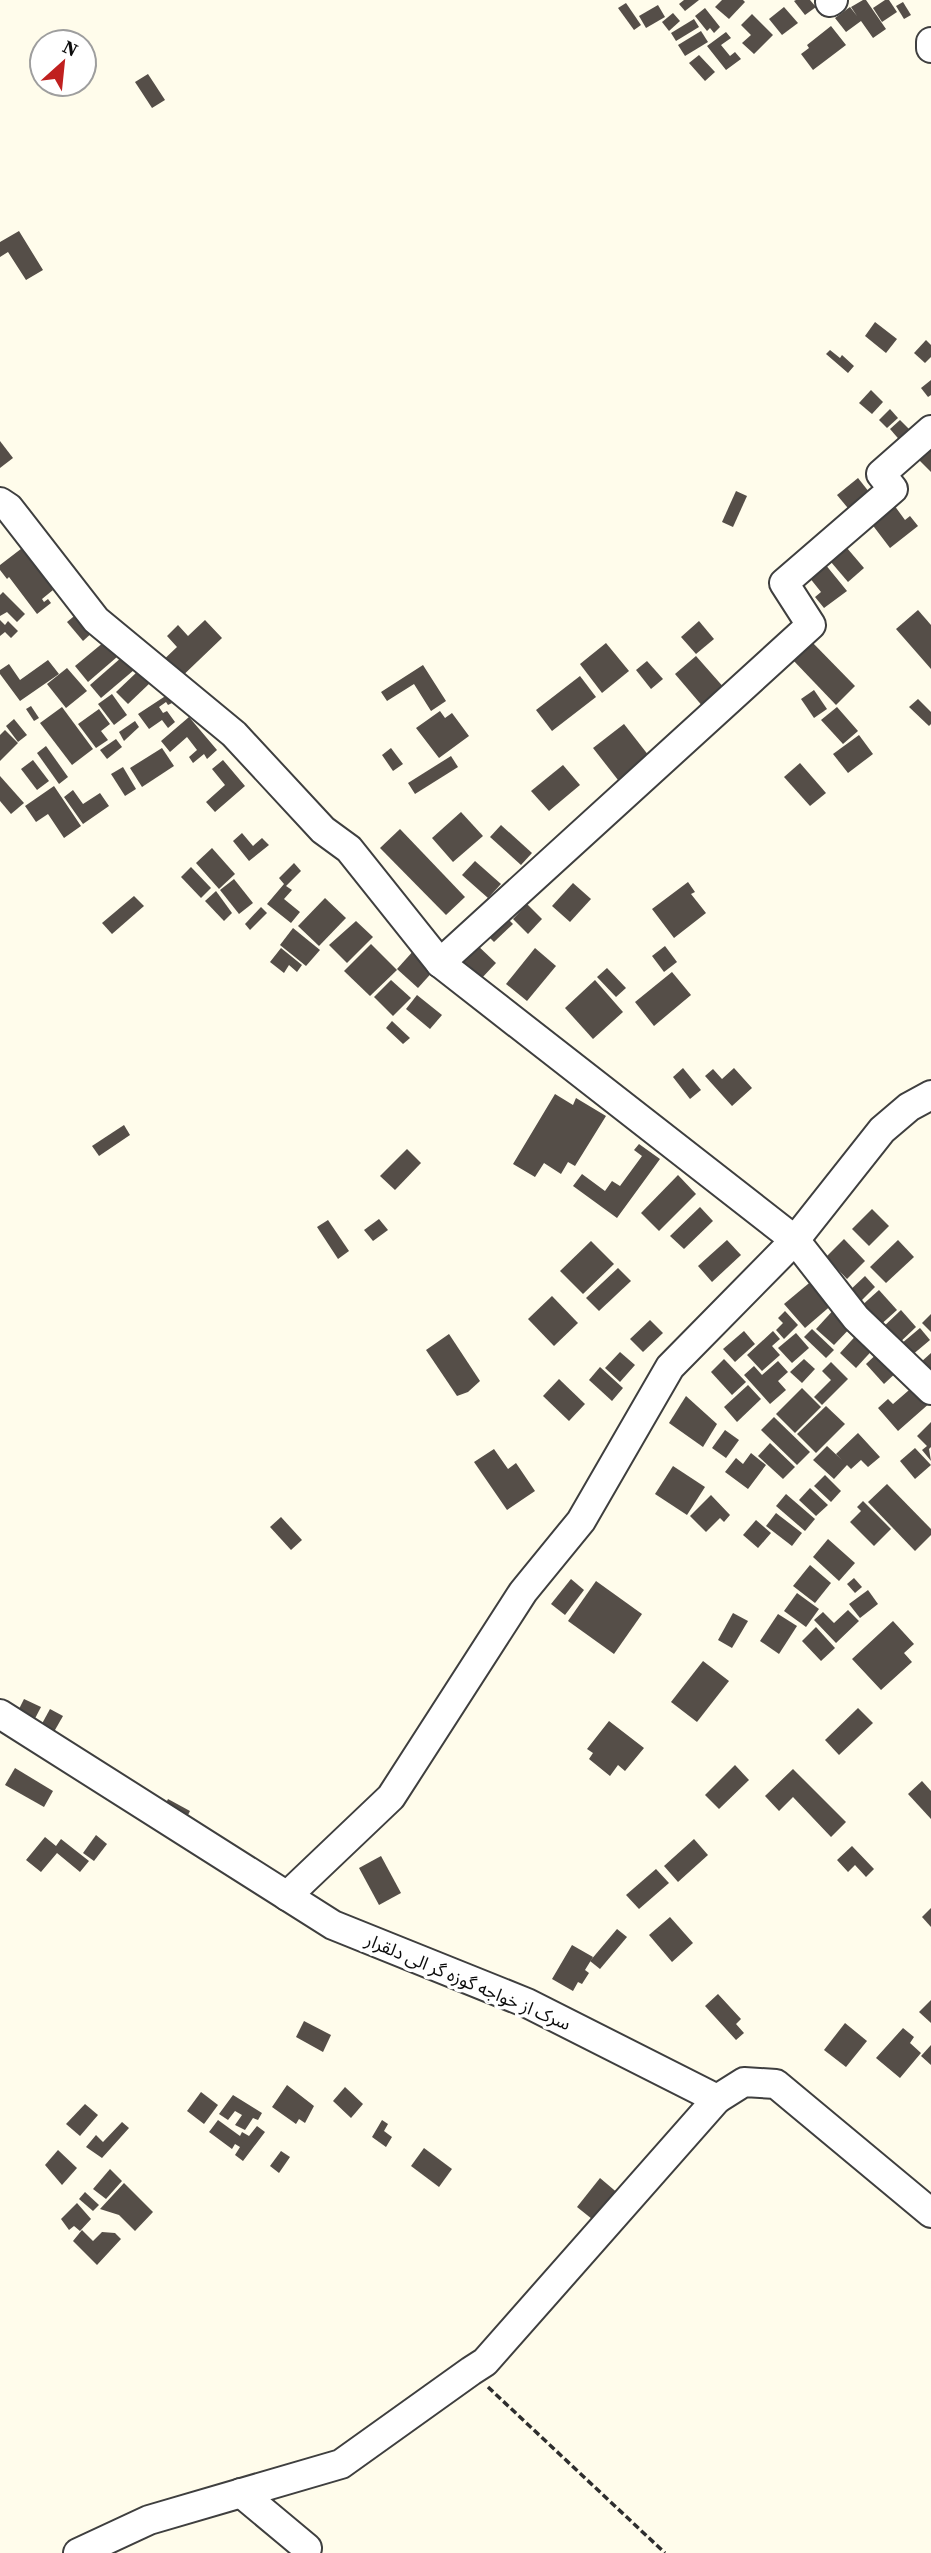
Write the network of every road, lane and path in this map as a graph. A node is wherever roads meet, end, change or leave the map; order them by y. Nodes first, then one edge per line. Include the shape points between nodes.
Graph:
1 (931, 42) edge
2 (931, 48) edge
3 (931, 430) edge
4 (0, 502) edge
5 (440, 963) junction
6 (931, 1095) edge
7 (795, 1240) junction
8 (931, 1390) edge
9 (0, 1714) edge
10 (287, 1896) junction
11 (717, 2099) junction
12 (931, 2213) edge
13 (471, 2371) junction
14 (241, 2493) junction
15 (307, 2548) dead end
16 (78, 2553) edge
17 (665, 2553) edge

1 - 2 street
3 - 5 street via 880,474 893,489 784,583 810,625
4 - 5 street via 96,620 233,734 323,830 349,849
5 - 7 street
6 - 7 street via 882,1130
7 - 8 street via 856,1318
7 - 10 street via 670,1367 581,1521 523,1592 391,1797
9 - 10 street, سرک از خواجه گوزه گر الی دلقرار
10 - 11 street, سرک از خواجه گوزه گر الی دلقرار via 333,1925 527,2003
11 - 12 street via 744,2082 776,2084
11 - 13 street via 485,2362
13 - 14 street via 341,2464
13 - 17 path
14 - 15 street
14 - 16 street via 149,2519

